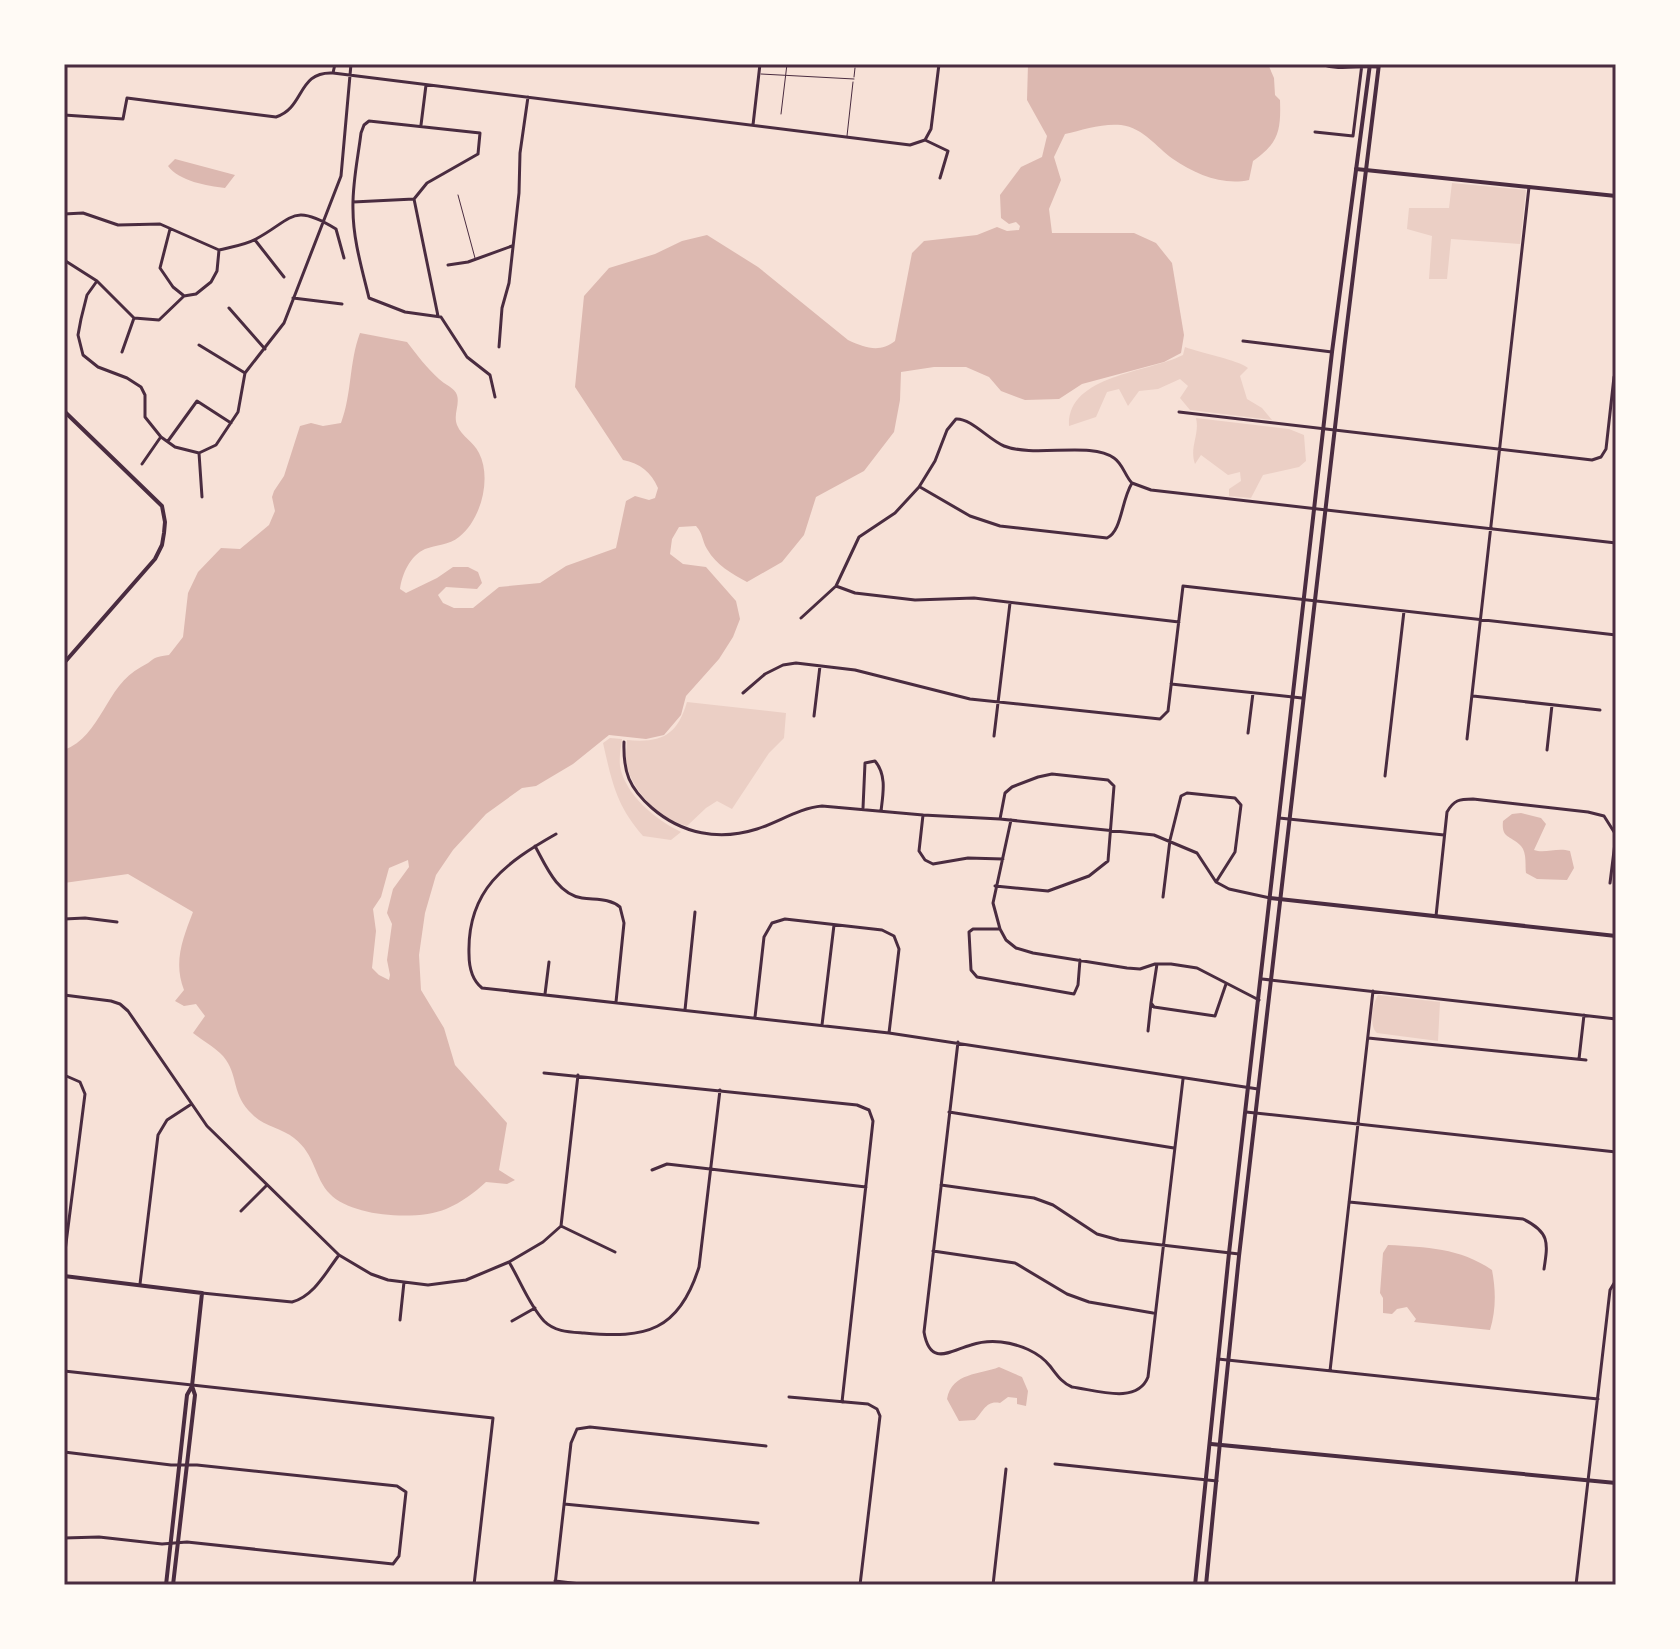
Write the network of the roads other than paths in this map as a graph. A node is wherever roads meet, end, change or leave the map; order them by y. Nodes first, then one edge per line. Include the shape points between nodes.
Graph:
1 (335, 64) edge
2 (351, 64) edge
3 (760, 64) edge
4 (787, 64) edge
5 (939, 64) edge
6 (1321, 64) edge
7 (1362, 65) edge
8 (1370, 65) edge
9 (1379, 65) edge
10 (855, 68) dead end
11 (333, 73) junction
12 (759, 73) junction
13 (350, 76) junction
14 (785, 76) junction
15 (854, 79) junction
16 (426, 85) junction
17 (528, 97) junction
18 (781, 114) dead end
19 (64, 115) edge
20 (753, 125) junction
21 (421, 127) junction
22 (1315, 132) dead end
23 (847, 137) junction
24 (925, 140) junction
25 (1356, 169) junction
26 (1366, 170) junction
27 (940, 178) dead end
28 (1529, 187) junction
29 (458, 195) dead end
30 (1616, 196) edge
31 (414, 199) junction
32 (353, 202) junction
33 (64, 214) edge
34 (323, 221) junction
35 (170, 229) junction
36 (255, 240) junction
37 (512, 246) junction
38 (219, 250) junction
39 (344, 258) dead end
40 (475, 258) junction
41 (64, 260) edge
42 (448, 265) dead end
43 (284, 277) dead end
44 (97, 281) junction
45 (184, 296) junction
46 (293, 298) junction
47 (342, 304) dead end
48 (229, 308) dead end
49 (438, 316) junction
50 (134, 318) junction
51 (1336, 319) junction
52 (1346, 320) junction
53 (1243, 341) dead end
54 (199, 345) dead end
55 (499, 347) dead end
56 (265, 349) junction
57 (122, 352) dead end
58 (1332, 352) junction
59 (245, 373) junction
60 (1615, 378) edge
61 (495, 397) dead end
62 (64, 411) edge
63 (1179, 412) dead end
64 (231, 423) junction
65 (1324, 429) junction
66 (1333, 430) junction
67 (161, 437) junction
68 (168, 441) junction
69 (1501, 449) junction
70 (199, 453) junction
71 (142, 464) dead end
72 (1132, 483) junction
73 (919, 487) junction
74 (202, 497) dead end
75 (1314, 509) junction
76 (1324, 510) junction
77 (1491, 529) junction
78 (1616, 543) edge
79 (836, 586) junction
80 (1304, 600) junction
81 (1314, 601) junction
82 (1010, 603) junction
83 (1404, 611) junction
84 (801, 618) dead end
85 (1482, 620) junction
86 (1179, 622) junction
87 (1616, 635) edge
88 (64, 663) edge
89 (820, 666) junction
90 (1171, 684) junction
91 (743, 693) dead end
92 (1253, 693) junction
93 (1473, 696) junction
94 (1293, 697) junction
95 (1302, 698) junction
96 (998, 701) junction
97 (1552, 705) junction
98 (1600, 710) dead end
99 (814, 716) dead end
100 (1248, 733) dead end
101 (994, 736) dead end
102 (1467, 739) dead end
103 (624, 742) dead end
104 (1547, 750) dead end
105 (1284, 776) junction
106 (1385, 776) dead end
107 (1294, 777) junction
108 (863, 809) junction
109 (881, 811) junction
110 (923, 815) junction
111 (1279, 818) junction
112 (1000, 819) junction
113 (1289, 819) junction
114 (1011, 820) junction
115 (1110, 831) junction
116 (556, 834) dead end
117 (1444, 835) junction
118 (1170, 840) junction
119 (535, 846) junction
120 (1003, 859) junction
121 (1216, 882) junction
122 (1610, 883) dead end
123 (995, 886) junction
124 (1163, 897) dead end
125 (1270, 898) junction
126 (1280, 899) junction
127 (695, 912) dead end
128 (1436, 916) junction
129 (64, 919) edge
130 (117, 922) dead end
131 (834, 925) junction
132 (1000, 929) junction
133 (1616, 936) edge
134 (1080, 960) junction
135 (549, 962) dead end
136 (1157, 964) junction
137 (1262, 979) junction
138 (1270, 980) junction
139 (1226, 984) junction
140 (1373, 991) junction
141 (64, 995) edge
142 (545, 996) junction
143 (1259, 1000) junction
144 (615, 1003) junction
145 (1151, 1003) junction
146 (685, 1010) junction
147 (1584, 1015) junction
148 (755, 1018) junction
149 (1616, 1019) edge
150 (822, 1025) junction
151 (1148, 1031) dead end
152 (889, 1033) junction
153 (1368, 1038) junction
154 (958, 1042) junction
155 (1578, 1060) junction
156 (1586, 1060) dead end
157 (544, 1073) dead end
158 (64, 1075) edge
159 (578, 1075) junction
160 (1183, 1079) junction
161 (1249, 1088) junction
162 (1258, 1089) junction
163 (720, 1090) junction
164 (190, 1105) junction
165 (949, 1112) junction
166 (1246, 1112) junction
167 (1255, 1113) junction
168 (1359, 1124) junction
169 (1174, 1148) junction
170 (1616, 1152) edge
171 (709, 1169) junction
172 (652, 1170) dead end
173 (267, 1185) junction
174 (941, 1185) junction
175 (866, 1187) junction
176 (1349, 1202) junction
177 (241, 1211) dead end
178 (561, 1226) junction
179 (1163, 1245) junction
180 (933, 1251) junction
181 (615, 1252) dead end
182 (1229, 1253) junction
183 (1239, 1254) junction
184 (339, 1255) junction
185 (64, 1259) edge
186 (509, 1262) junction
187 (1544, 1269) dead end
188 (64, 1276) edge
189 (1616, 1280) edge
190 (404, 1282) junction
191 (140, 1285) junction
192 (202, 1293) junction
193 (535, 1308) junction
194 (1155, 1313) junction
195 (400, 1320) dead end
196 (512, 1321) dead end
197 (1218, 1359) junction
198 (1228, 1360) junction
199 (64, 1371) edge
200 (1330, 1371) junction
201 (192, 1386) junction
202 (789, 1397) dead end
203 (1598, 1399) junction
204 (842, 1402) junction
205 (1211, 1444) junction
206 (1221, 1445) junction
207 (766, 1446) dead end
208 (64, 1452) edge
209 (1055, 1464) dead end
210 (180, 1465) junction
211 (187, 1465) junction
212 (1006, 1469) dead end
213 (1207, 1479) junction
214 (1217, 1481) junction
215 (1588, 1482) junction
216 (1616, 1483) edge
217 (564, 1504) junction
218 (758, 1523) dead end
219 (1201, 1535) junction
220 (1211, 1536) junction
221 (64, 1538) edge
222 (178, 1542) junction
223 (170, 1543) junction
224 (555, 1583) edge
225 (166, 1585) edge
226 (173, 1585) edge
227 (474, 1585) edge
228 (589, 1585) edge
229 (860, 1585) edge
230 (993, 1585) edge
231 (1195, 1585) edge
232 (1206, 1585) edge
233 (1576, 1585) edge

1 - 11 street
2 - 13 street
3 - 12 street
4 - 14 lane
5 - 24 street
6 - 7 street via 1356,69
7 - 8 street
7 - 22 street via 1353,136
8 - 9 street
8 - 25 main road
9 - 26 main road
10 - 15 lane
11 - 13 street
11 - 19 street via 312,75 287,114 276,117 127,98 123,119
12 - 14 lane
12 - 20 street
13 - 16 street
13 - 34 street via 341,176
14 - 15 lane
14 - 18 lane
15 - 23 lane
16 - 17 street
16 - 21 street
17 - 20 street
17 - 37 street
20 - 23 street
21 - 31 street via 480,133 478,154 427,183
21 - 32 street via 369,121 364,125
23 - 24 street via 910,145
24 - 27 street via 948,151
25 - 26 main road
25 - 51 main road
26 - 28 main road
26 - 52 main road
28 - 30 main road
28 - 69 street
29 - 40 lane
31 - 32 street
31 - 49 street
32 - 49 street via 369,298 405,312
33 - 35 street
34 - 36 street via 299,214
34 - 39 street via 336,229
34 - 46 street
35 - 38 street
35 - 45 street via 160,268
36 - 38 street
36 - 43 street
37 - 40 street
37 - 55 street
38 - 45 street via 211,282
40 - 42 street
41 - 44 street
44 - 50 street
44 - 67 street via 81,319 83,355 141,387 145,417
45 - 50 street via 159,320
46 - 47 street
46 - 56 street via 284,323
48 - 56 street
49 - 61 street via 467,357 490,375
50 - 57 street
51 - 52 street
51 - 58 main road
52 - 66 main road
53 - 58 street
54 - 59 street
56 - 59 street
58 - 65 main road
59 - 64 street
60 - 69 street via 1601,457
62 - 88 main road via 158,501 165,522 155,559
63 - 65 street
64 - 68 street via 197,401
64 - 70 street via 216,445
65 - 66 street
65 - 75 main road
66 - 69 street
66 - 76 main road
67 - 68 street
67 - 71 street
68 - 70 street
69 - 77 street
70 - 74 street
72 - 73 street via 1118,527 1107,538 1000,526 957,510
72 - 73 street via 1108,455 1019,450 994,441 960,418 947,430
72 - 75 street via 1151,490
73 - 79 street via 895,513 859,537
75 - 76 street
75 - 80 main road
76 - 77 street
76 - 81 main road
77 - 78 street
77 - 85 street
79 - 82 street via 915,600
79 - 84 street
80 - 81 street
80 - 86 street via 1183,586
80 - 94 main road
81 - 83 street
81 - 95 main road
82 - 86 street
82 - 96 street
83 - 85 street
83 - 106 street
85 - 87 street
85 - 93 street
86 - 90 street
89 - 91 street via 783,665
89 - 96 street
89 - 99 street
90 - 92 street
90 - 96 street via 1168,711 1156,719
92 - 94 street
92 - 100 street
93 - 97 street
93 - 102 street
94 - 95 street
94 - 105 main road
95 - 107 main road
96 - 101 street
97 - 98 street
97 - 104 street
103 - 108 street via 623,765 640,798 681,828 726,835 757,829 809,807
105 - 107 street
105 - 111 main road
107 - 113 main road
108 - 109 street
108 - 109 street via 865,763 875,761 883,778
109 - 110 street
110 - 112 street
110 - 120 street via 919,851 925,860 933,864
111 - 113 street
111 - 125 main road
112 - 114 street
112 - 115 street via 1005,793 1012,787 1052,774 1108,780 1114,786
113 - 117 street
113 - 126 main road
114 - 115 street
114 - 120 street
115 - 118 street
115 - 123 street via 1108,861 1089,876 1048,891
116 - 119 street
117 - 122 street via 1453,802 1473,799 1604,816 1616,835
117 - 128 street
118 - 121 street via 1197,853
118 - 121 street via 1181,796 1235,798 1241,805 1235,852
118 - 124 street
119 - 142 street via 511,861 482,895 469,940 469,962 477,984 489,990
119 - 144 street via 569,893 620,907 624,923
120 - 123 street
121 - 125 street
123 - 132 street
125 - 126 main road
125 - 137 main road
126 - 128 main road
126 - 138 main road
127 - 146 street
128 - 133 main road
129 - 130 street
131 - 148 street via 785,919 772,923 764,937
131 - 150 street
131 - 152 street via 894,936 899,949
132 - 134 street via 1016,948
132 - 134 street via 969,932 971,970 977,977 1068,995 1078,985
134 - 136 street via 1140,969
135 - 142 street
136 - 139 street via 1197,968
136 - 145 street
137 - 138 street
137 - 143 main road
138 - 140 street
138 - 162 main road
139 - 143 street
139 - 145 street via 1215,1016
140 - 147 street
140 - 153 street
141 - 164 street via 120,1004
142 - 144 street
143 - 161 main road
144 - 146 street
145 - 151 street
146 - 148 street
147 - 149 street
147 - 155 street
148 - 150 street
150 - 152 street
152 - 154 street
153 - 155 street
153 - 168 street
154 - 160 street
154 - 165 street
155 - 156 street
157 - 159 street
158 - 185 street via 80,1082 85,1094
159 - 163 street
159 - 178 street
160 - 161 street
160 - 169 street
161 - 162 street
161 - 166 main road
162 - 167 main road
163 - 171 street
163 - 175 street via 869,1110 873,1121
164 - 173 street
164 - 191 street via 167,1120 158,1135
165 - 169 street
165 - 174 street
166 - 167 street
166 - 182 main road
167 - 168 street
167 - 183 main road
168 - 170 street
168 - 176 street
169 - 179 street
171 - 172 street via 667,1164
171 - 175 street
171 - 193 street via 695,1280 659,1327 629,1336 565,1331 553,1328
173 - 177 street
173 - 184 street
174 - 179 street via 1034,1198 1097,1234
174 - 180 street
175 - 204 street
176 - 187 street via 1523,1219 1545,1237
176 - 200 street
178 - 181 street
178 - 186 street
179 - 182 street
179 - 194 street
180 - 194 street via 1001,1259 1089,1302
180 - 194 street via 924,1332 940,1355 984,1342 1008,1343 1034,1352 1072,1387 1129,1394 1148,1377
182 - 183 street
182 - 197 main road
183 - 198 main road
184 - 190 street via 371,1274
184 - 192 street via 310,1293 292,1302
186 - 190 street via 446,1284
186 - 193 street
188 - 191 main road
189 - 203 street via 1610,1290
190 - 195 street
191 - 192 main road
192 - 201 main road
193 - 196 street
197 - 198 street
197 - 205 main road
198 - 200 street
198 - 206 main road
199 - 201 street
200 - 203 street
201 - 210 main road
201 - 211 main road
201 - 227 street via 493,1418
202 - 204 street
203 - 215 street
204 - 229 street via 877,1409 881,1424
205 - 206 main road
205 - 213 main road
206 - 214 main road
206 - 215 main road
207 - 217 street via 577,1429
208 - 210 street
209 - 213 street
210 - 211 street
210 - 223 main road
211 - 222 main road
211 - 222 street via 397,1486 406,1492 404,1510 396,1563 387,1565
212 - 230 street
213 - 214 street
213 - 219 main road
214 - 220 main road
215 - 216 main road
215 - 233 street
217 - 218 street
217 - 224 street
219 - 220 street
219 - 231 main road
220 - 232 main road
221 - 223 street
222 - 223 street
222 - 226 main road
223 - 225 main road
224 - 228 street

